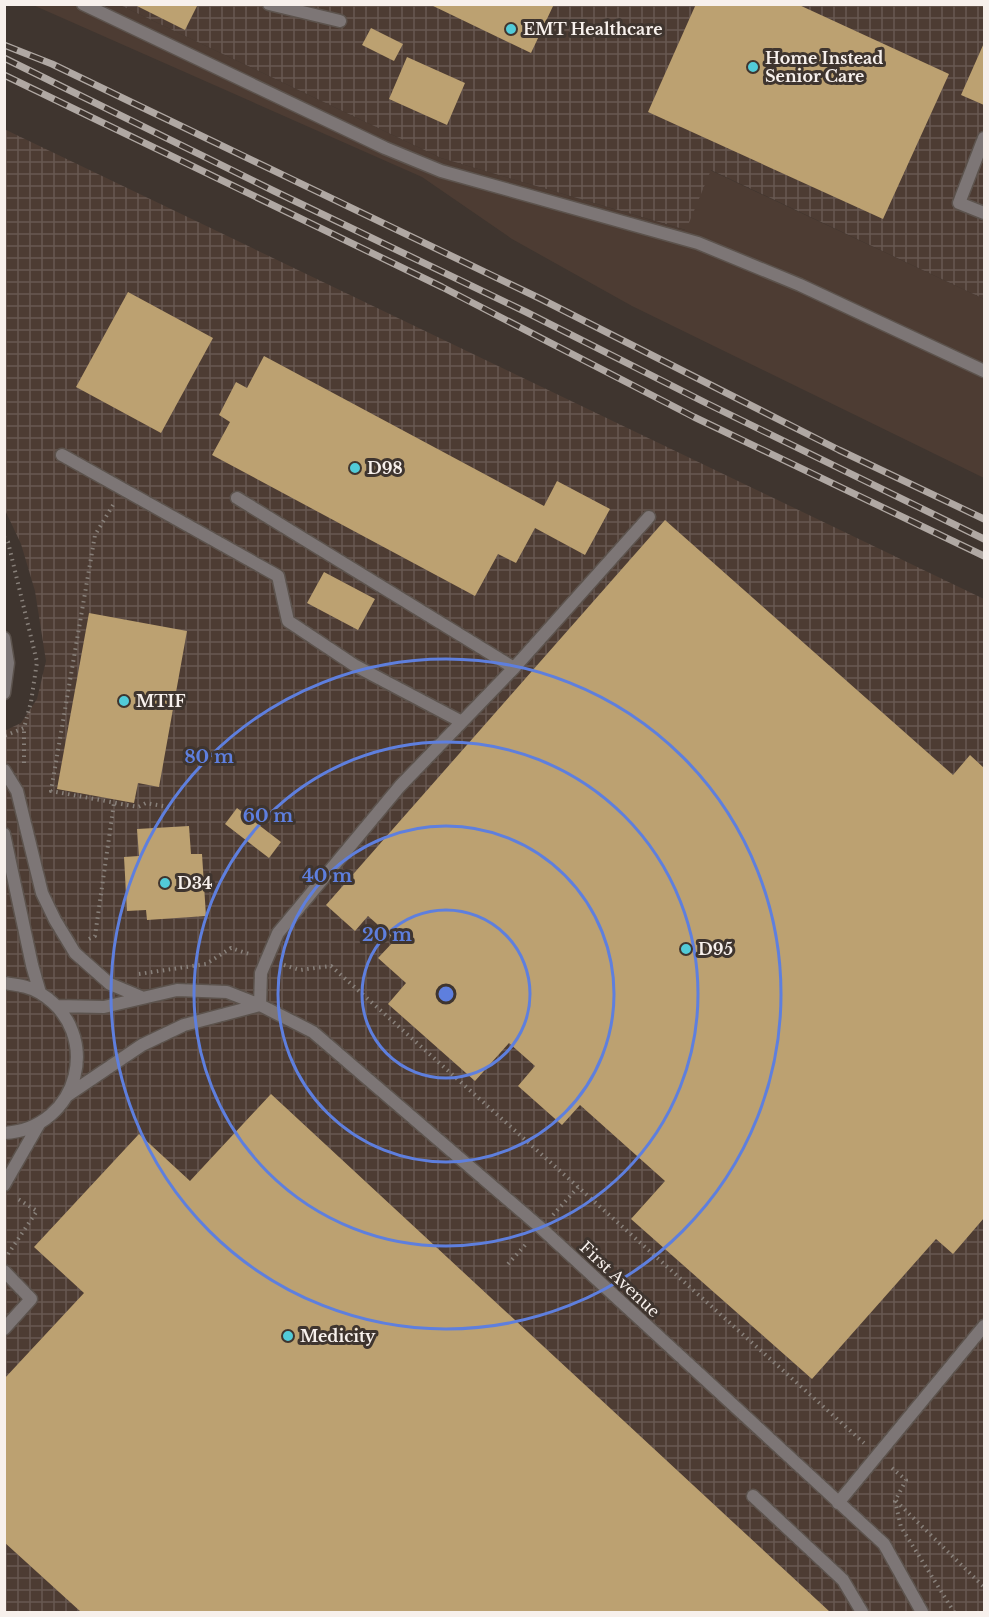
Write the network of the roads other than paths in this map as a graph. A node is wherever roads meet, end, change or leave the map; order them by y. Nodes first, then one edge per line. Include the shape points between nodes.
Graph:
1 (83, 4) edge
2 (269, 4) edge
3 (340, 21) dead end
4 (984, 138) edge
5 (984, 213) edge
6 (984, 371) edge
7 (62, 455) dead end
8 (237, 498) dead end
9 (649, 517) dead end
10 (4, 638) edge
11 (514, 668) junction
12 (5, 693) edge
13 (462, 722) junction
14 (4, 770) edge
15 (4, 834) edge
16 (4, 983) edge
17 (40, 993) junction
18 (141, 997) junction
19 (260, 1005) junction
20 (57, 1006) junction
21 (68, 1095) junction
22 (39, 1124) junction
23 (4, 1133) edge
24 (4, 1185) edge
25 (4, 1270) edge
26 (984, 1326) edge
27 (4, 1329) edge
28 (753, 1496) dead end
29 (838, 1503) junction
30 (862, 1612) edge
31 (922, 1612) edge

1 - 6 street via 441,171 698,243 800,285
2 - 3 street
4 - 5 street via 959,203
7 - 13 street via 278,576 288,621 354,665
8 - 11 street
9 - 11 street
10 - 12 street via 8,663
11 - 13 street
13 - 19 street via 400,786 278,933 261,973
14 - 18 street via 17,791 42,893 60,929 75,953 110,984
15 - 17 street
16 - 17 street
17 - 20 street
18 - 19 street, First Avenue via 177,990 227,992
18 - 20 street, First Avenue via 104,1006
19 - 21 street via 184,1025 142,1045
19 - 29 street, First Avenue via 313,1032 532,1220
20 - 21 street via 71,1027 77,1051 75,1076
21 - 22 street
22 - 23 street
22 - 24 street
25 - 27 street via 32,1299
26 - 29 street
28 - 30 street via 843,1580
29 - 31 street, First Avenue via 884,1544

